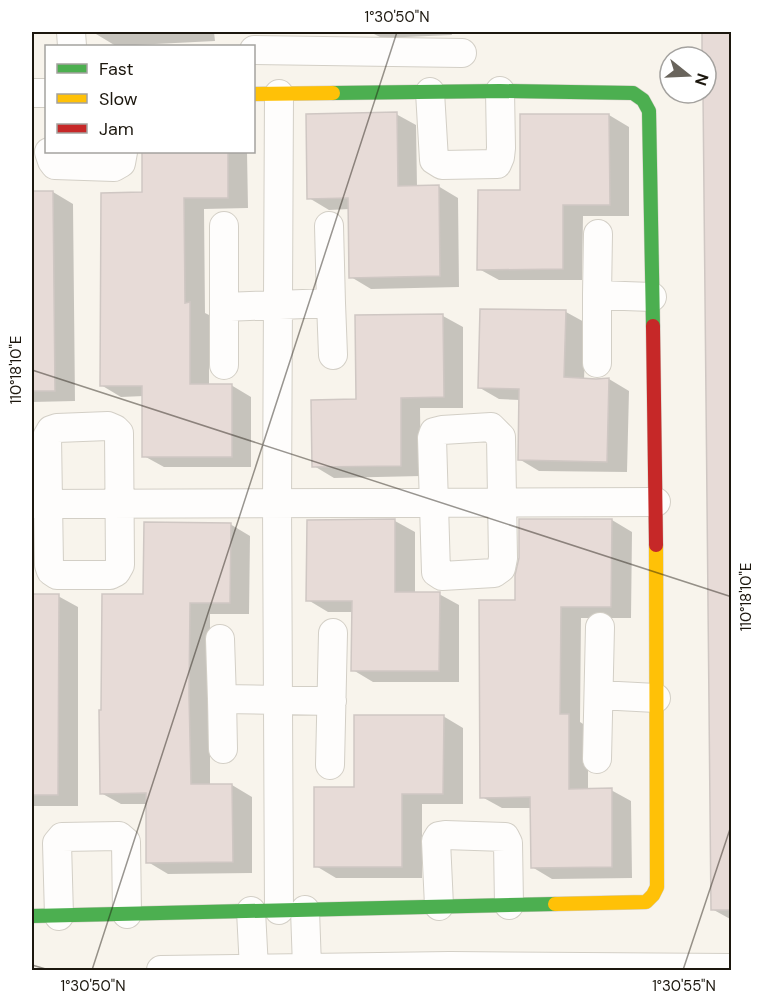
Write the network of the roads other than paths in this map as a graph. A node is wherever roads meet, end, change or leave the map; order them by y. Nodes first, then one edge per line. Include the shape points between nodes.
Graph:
1 (462, 42) edge
2 (255, 50) edge
3 (464, 91) junction
4 (500, 91) junction
5 (430, 92) junction
6 (266, 94) edge
7 (49, 153) edge
8 (123, 153) edge
9 (224, 226) dead end
10 (329, 226) dead end
11 (598, 234) dead end
12 (597, 295) junction
13 (652, 297) junction
14 (331, 303) junction
15 (278, 305) junction
16 (224, 307) junction
17 (333, 356) dead end
18 (597, 363) dead end
19 (224, 365) dead end
20 (656, 502) junction
21 (277, 503) junction
22 (433, 503) junction
23 (502, 503) junction
24 (40, 504) edge
25 (119, 504) junction
26 (600, 627) dead end
27 (333, 633) dead end
28 (220, 639) dead end
29 (599, 694) junction
30 (656, 698) junction
31 (222, 699) junction
32 (278, 700) junction
33 (332, 701) junction
34 (223, 749) dead end
35 (597, 759) dead end
36 (330, 765) dead end
37 (509, 905) junction
38 (439, 906) junction
39 (278, 910) junction
40 (127, 914) junction
41 (45, 916) edge
42 (307, 967) junction
43 (450, 968) edge
44 (489, 968) edge
45 (732, 968) edge
46 (254, 969) junction
47 (161, 970) edge

1 - 2 street
1 - 3 street
3 - 4 street
3 - 5 street
4 - 5 street via 497,164 442,165 434,160
4 - 13 street via 633,93 643,100 648,111
5 - 6 street
6 - 15 street
7 - 8 street via 55,165 114,166 121,163
9 - 16 street
10 - 14 street
11 - 12 street
12 - 13 street
12 - 18 street
13 - 20 street
14 - 15 street
14 - 17 street
15 - 16 street
15 - 21 street
16 - 19 street
20 - 23 street
20 - 30 street
21 - 22 street
21 - 25 street
21 - 32 street
22 - 23 street
22 - 23 street via 435,572 442,576 494,573 501,568
22 - 23 street via 434,432 490,427 501,436
24 - 25 street
24 - 25 street via 51,571 110,575 120,565
24 - 25 street via 51,430 108,426 119,433
26 - 29 street
27 - 33 street
28 - 31 street
29 - 30 street
29 - 35 street
30 - 37 street via 657,887 653,895 646,902
31 - 32 street
31 - 34 street
32 - 33 street
32 - 39 street
33 - 36 street
37 - 38 street
37 - 38 street via 505,837 445,835 436,841
38 - 39 street
39 - 40 street
39 - 42 street
39 - 46 street
40 - 41 street
40 - 41 street via 123,838 62,837 57,843
42 - 43 street
42 - 46 street
43 - 44 street
44 - 45 street
46 - 47 street

